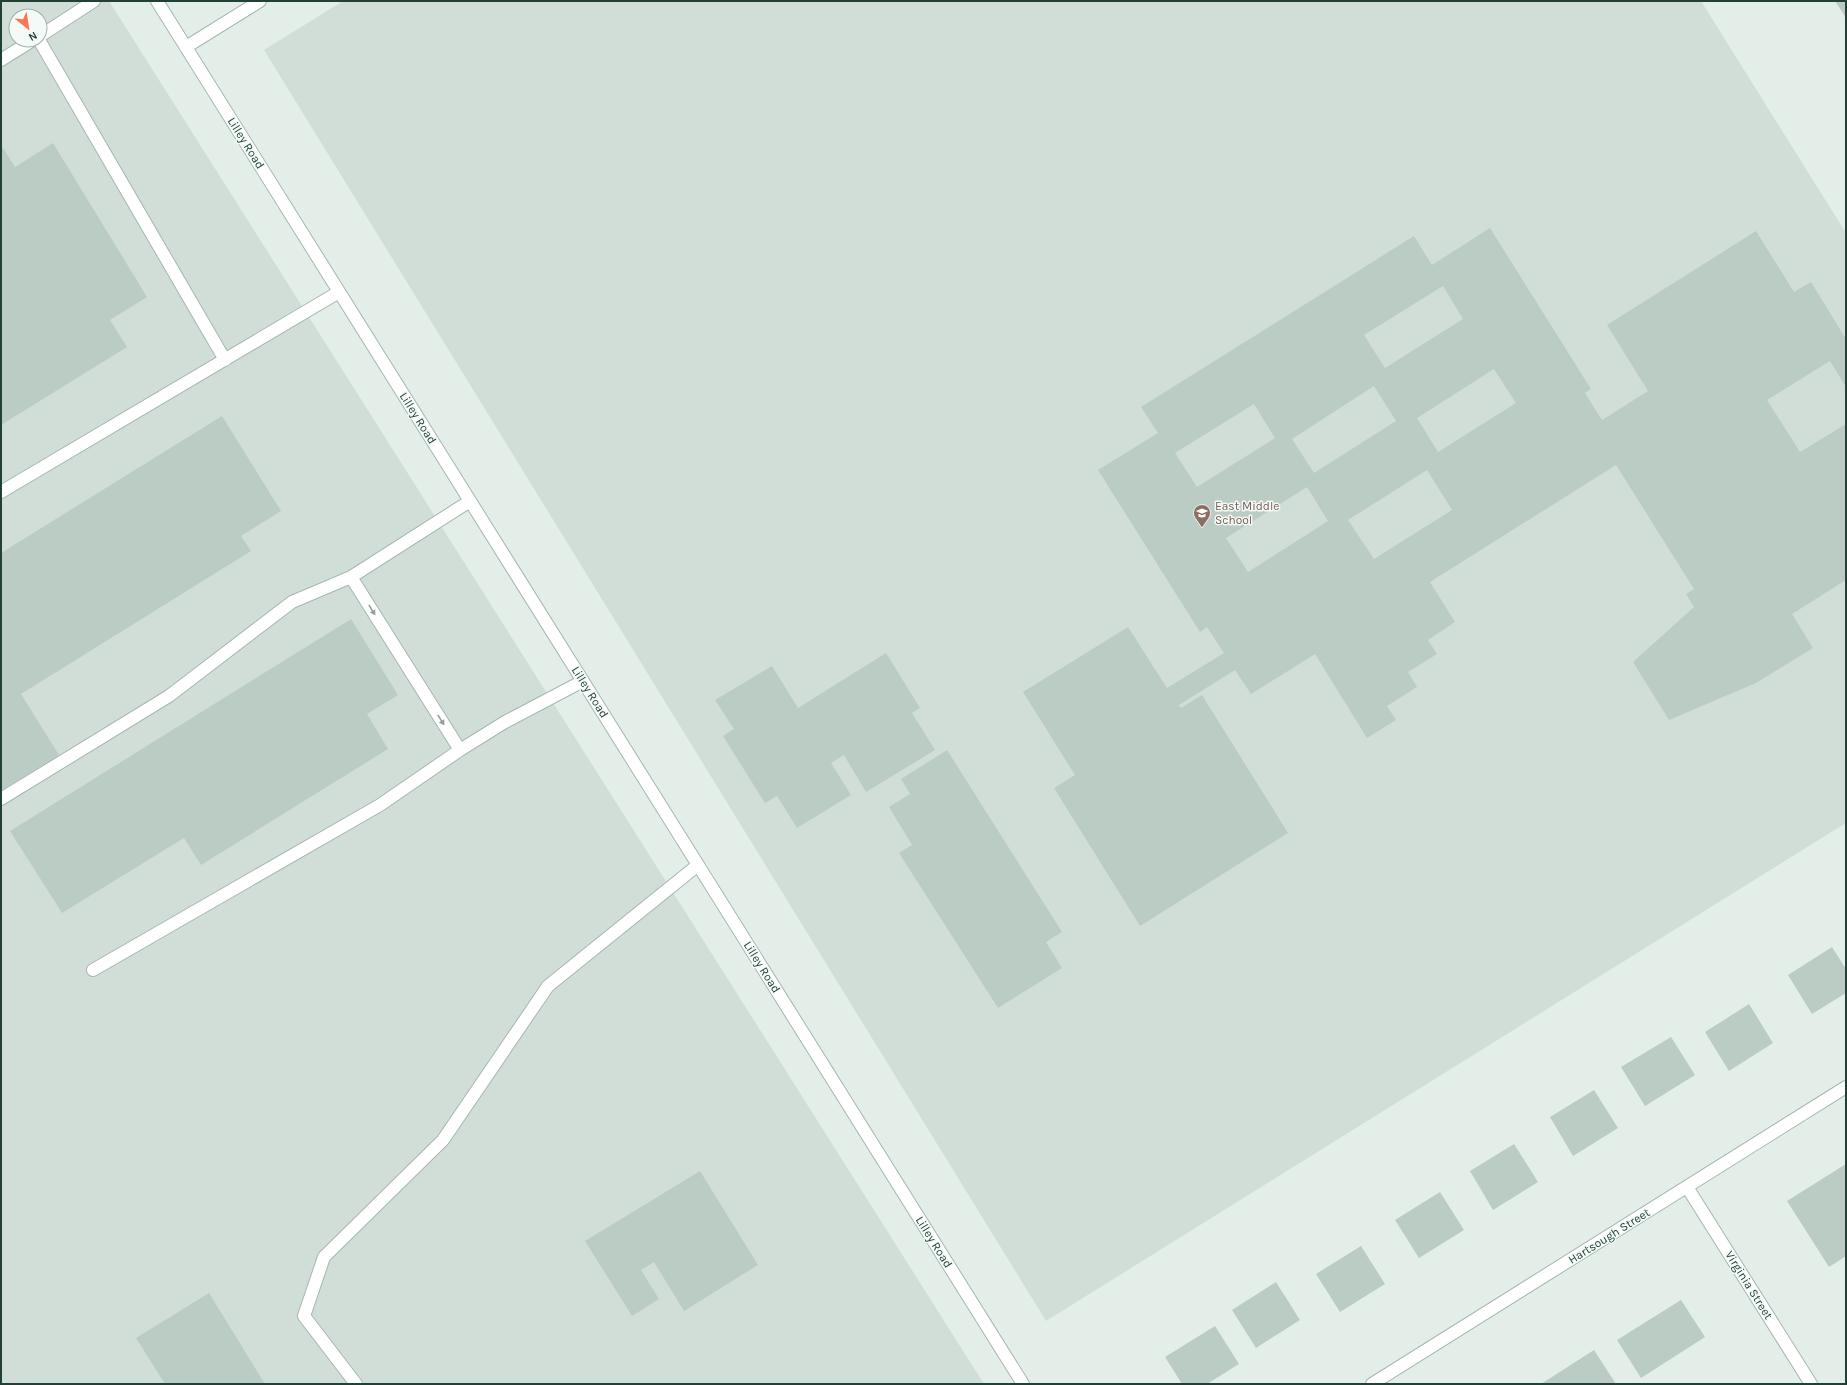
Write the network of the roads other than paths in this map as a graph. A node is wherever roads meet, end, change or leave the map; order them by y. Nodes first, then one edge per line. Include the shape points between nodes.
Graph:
1 (94, 1) edge
2 (157, 1) edge
3 (260, 1) edge
4 (48, 31) edge
5 (186, 47) junction
6 (20, 48) edge
7 (43, 48) edge
8 (1, 60) edge
9 (339, 292) junction
10 (225, 360) junction
11 (1, 492) edge
12 (470, 501) junction
13 (351, 577) junction
14 (583, 681) junction
15 (460, 750) junction
16 (1, 799) edge
17 (698, 865) junction
18 (93, 970) dead end
19 (1846, 1088) edge
20 (1687, 1187) junction
21 (356, 1384) edge
22 (1023, 1384) edge
23 (1372, 1384) edge
24 (1811, 1384) edge

1 - 4 street
2 - 5 street, Lilley Road
3 - 5 street
5 - 9 street, Lilley Road
6 - 8 street
7 - 10 street
9 - 10 street
9 - 12 street, Lilley Road
10 - 11 street
12 - 13 street
12 - 14 street, Lilley Road
13 -> 15 street
13 - 16 street via 292,602 169,696
14 - 15 street via 505,722
14 - 17 street, Lilley Road
15 - 18 street via 380,805
17 - 21 street via 548,986 443,1140 324,1257 304,1316
17 - 22 street, Lilley Road
19 - 20 street, Hartsough Street
20 - 23 street, Hartsough Street
20 - 24 street, Virginia Street

